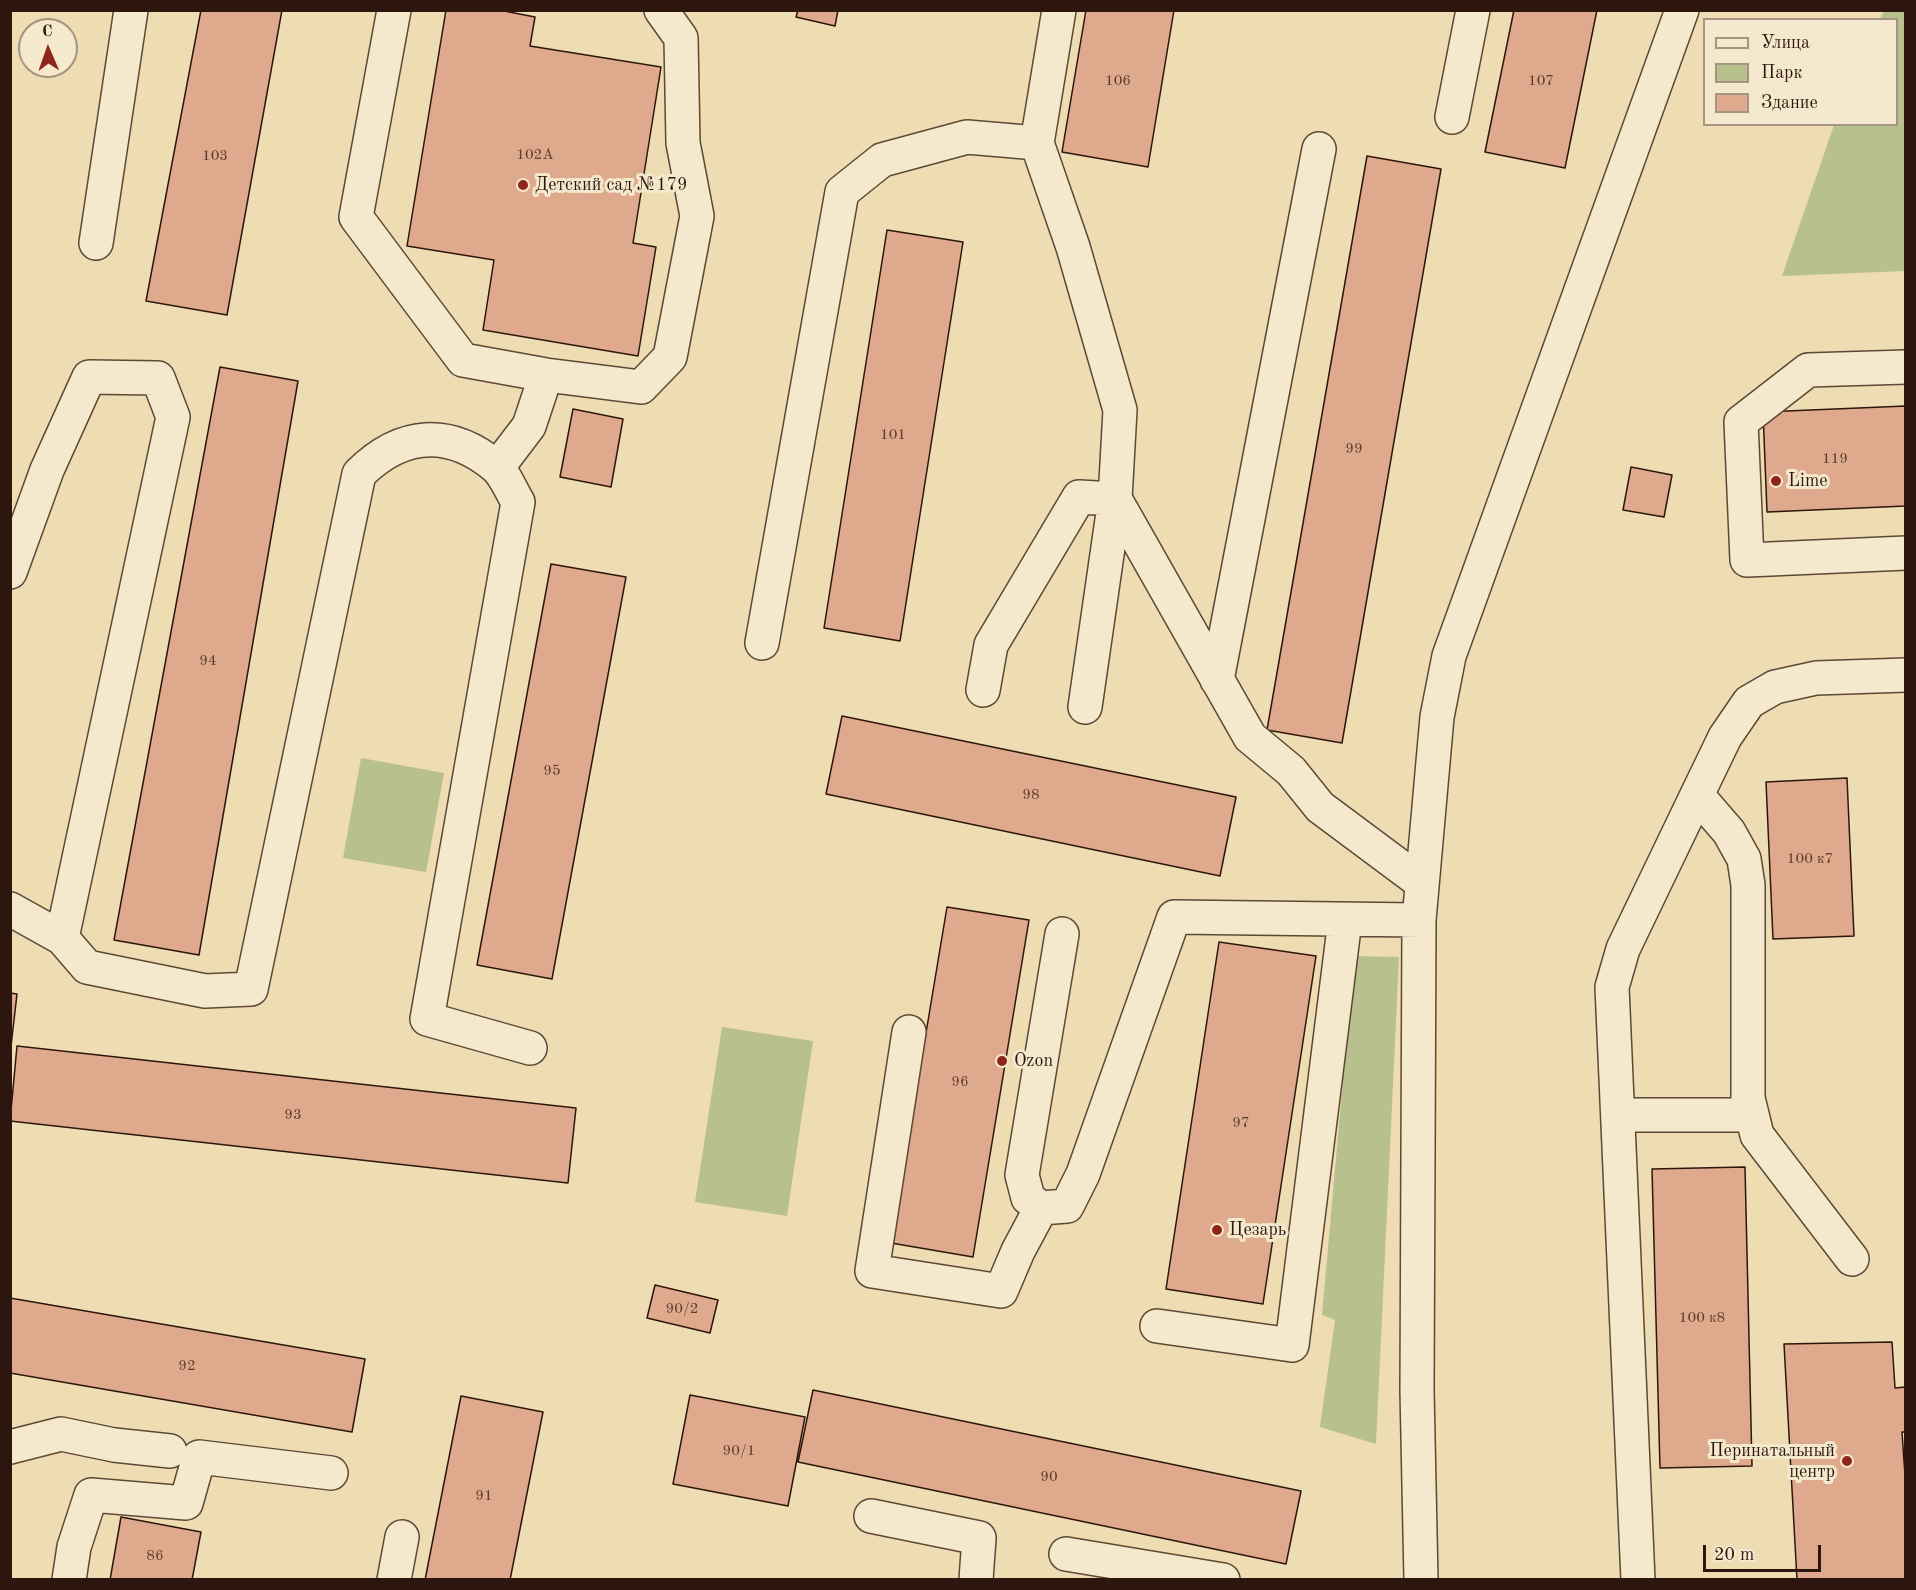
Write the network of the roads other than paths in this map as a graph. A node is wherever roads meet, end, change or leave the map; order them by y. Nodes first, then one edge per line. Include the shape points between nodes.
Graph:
1 (131, 10) edge
2 (394, 10) edge
3 (662, 10) edge
4 (1059, 10) edge
5 (1473, 10) edge
6 (1682, 10) edge
7 (1452, 117) dead end
8 (1037, 143) junction
9 (1319, 149) dead end
10 (96, 243) dead end
11 (1905, 367) edge
12 (546, 375) junction
13 (497, 468) junction
14 (1115, 499) junction
15 (1905, 553) edge
16 (10, 572) edge
17 (762, 643) dead end
18 (1905, 675) edge
19 (1217, 680) junction
20 (983, 690) dead end
21 (1085, 707) dead end
22 (1697, 795) junction
23 (1422, 883) junction
24 (10, 909) edge
25 (1345, 920) junction
26 (1419, 920) junction
27 (1062, 934) dead end
28 (62, 938) junction
29 (909, 1032) dead end
30 (530, 1048) dead end
31 (1752, 1114) junction
32 (1617, 1115) junction
33 (1041, 1208) junction
34 (1852, 1259) dead end
35 (1157, 1326) dead end
36 (10, 1448) edge
37 (170, 1452) dead end
38 (331, 1473) dead end
39 (871, 1516) dead end
40 (402, 1537) dead end
41 (1066, 1554) dead end
42 (1170, 1575) edge
43 (69, 1580) edge
44 (394, 1580) edge
45 (975, 1580) edge
46 (1222, 1580) edge
47 (1421, 1580) edge
48 (1638, 1580) edge

1 - 10 street
2 - 12 street via 356,217 463,360
3 - 12 street via 681,38 683,143 697,216 670,357 641,387
4 - 8 street
5 - 7 street
6 - 23 street via 1449,656 1437,717
8 - 14 street via 1073,247 1120,410
8 - 17 street via 967,137 882,160 842,192
9 - 19 street
11 - 15 street via 1808,370 1741,422 1747,560
12 - 13 street via 529,426
13 - 28 street via 461,444 429,439 397,446 375,458 359,474 251,989 205,991 87,967
13 - 30 street via 518,502 427,1019
14 - 19 street
14 - 20 street via 1079,496 991,645
14 - 21 street
16 - 28 street via 47,470 89,377 158,378 173,417
18 - 22 street via 1816,678 1775,687 1749,702 1725,737
19 - 23 street via 1250,737 1291,771 1320,807
22 - 31 street via 1729,832 1744,859 1748,885 1748,1098
22 - 32 street via 1623,949 1612,987
23 - 26 street
24 - 28 street
25 - 26 street
25 - 33 street via 1174,917 1083,1174 1067,1206
25 - 35 street via 1292,1345
26 - 47 street via 1417,1390
27 - 33 street via 1022,1175 1028,1198
29 - 33 street via 872,1271 1001,1291
31 - 32 street
31 - 34 street via 1757,1135
32 - 48 street
36 - 37 street via 61,1434
38 - 43 street via 199,1457 186,1503 91,1495 74,1547
39 - 45 street via 979,1538
40 - 44 street
41 - 42 street
42 - 46 street

